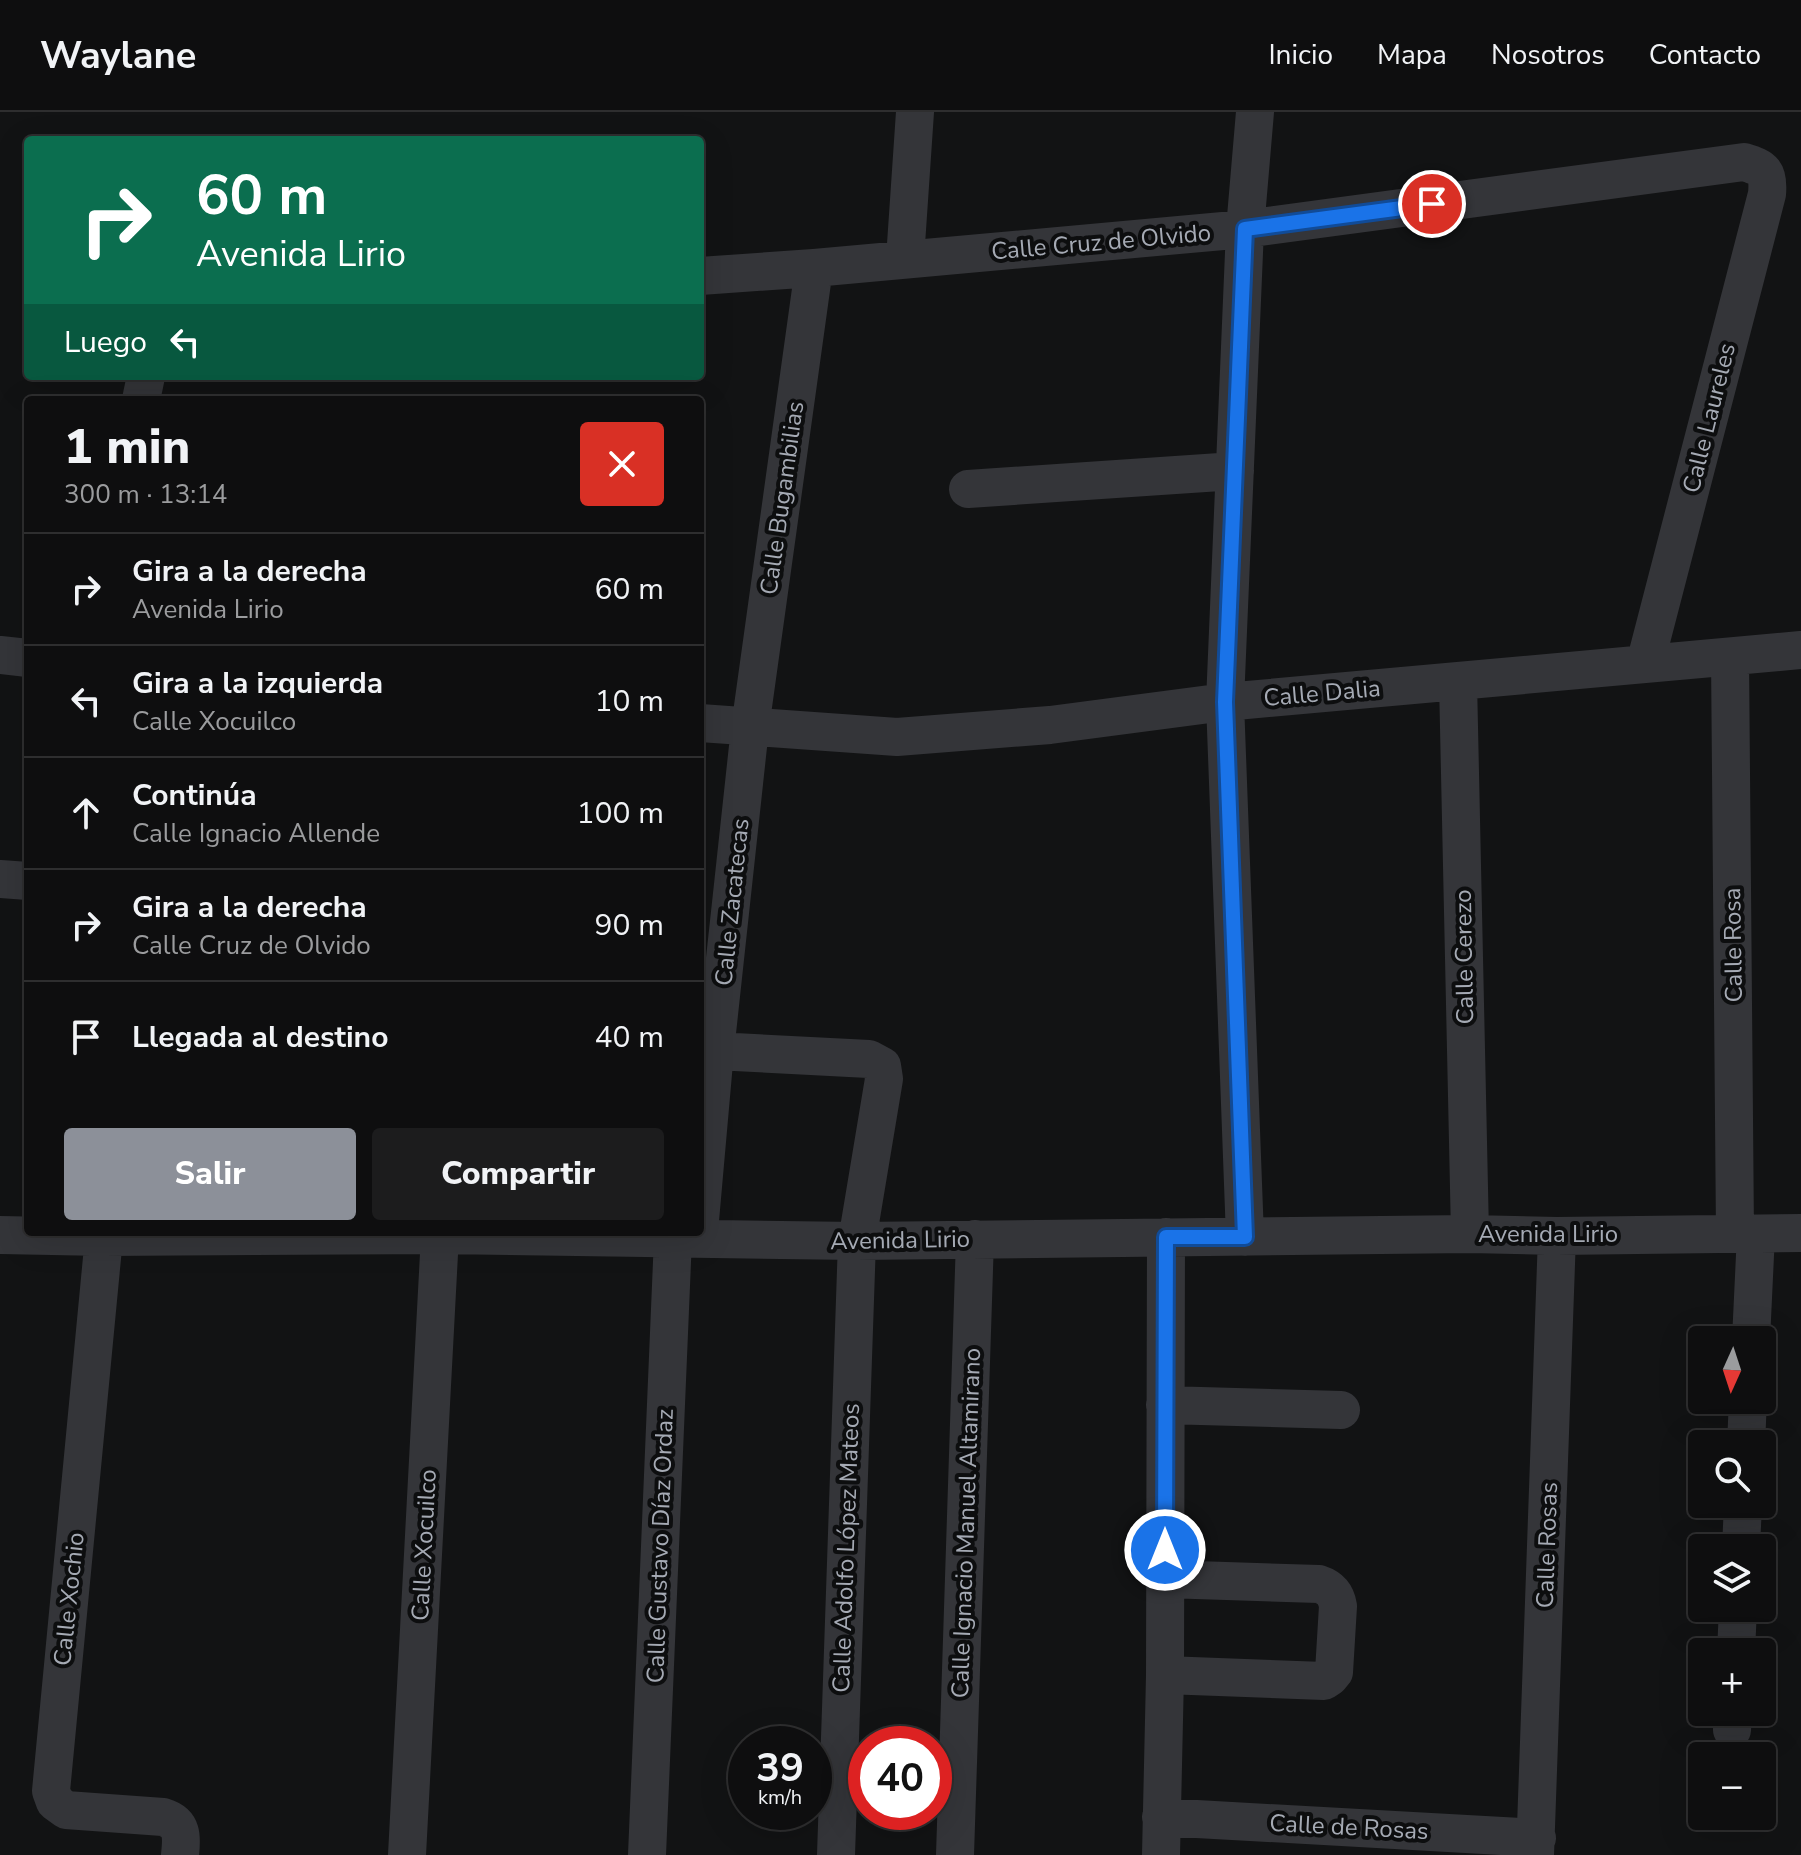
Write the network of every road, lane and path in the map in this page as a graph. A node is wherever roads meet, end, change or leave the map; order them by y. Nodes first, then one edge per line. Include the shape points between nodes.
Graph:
1 (915, 112) edge
2 (1255, 112) edge
3 (1765, 172) joint
4 (1245, 229) junction
5 (905, 259) junction
6 (814, 268) junction
7 (704, 276) edge
8 (1235, 471) junction
9 (968, 489) dead end
10 (1801, 650) edge
11 (0, 655) edge
12 (1730, 657) junction
13 (24, 658) edge
14 (1645, 664) junction
15 (1458, 681) junction
16 (1225, 702) junction
17 (704, 723) edge
18 (750, 728) junction
19 (0, 879) edge
20 (24, 881) edge
21 (715, 1051) junction
22 (704, 1142) edge
23 (704, 1233) edge
24 (1746, 1233) junction
25 (1801, 1233) edge
26 (1470, 1234) junction
27 (0, 1235) edge
28 (24, 1235) edge
29 (52, 1236) edge
30 (176, 1236) edge
31 (440, 1236) edge
32 (693, 1236) edge
33 (1557, 1236) junction
34 (104, 1237) junction
35 (1166, 1237) junction
36 (1245, 1237) junction
37 (975, 1239) junction
38 (857, 1241) junction
39 (1750, 1326) edge
40 (1165, 1405) junction
41 (1341, 1410) dead end
42 (1165, 1579) junction
43 (1165, 1675) junction
44 (1161, 1817) junction
45 (1536, 1846) edge
46 (180, 1855) edge
47 (407, 1855) edge
48 (647, 1855) edge
49 (836, 1855) edge
50 (955, 1855) edge
51 (1161, 1855) edge

1 - 5 street
2 - 4 street
3 - 4 street, Calle Cruz de Olvido via 1744,162
3 - 14 street, Calle Laureles via 1767,194
4 - 5 street, Calle Cruz de Olvido
4 - 8 street
5 - 6 street, Calle Cruz de Olvido
6 - 7 street, Calle Cruz de Olvido
6 - 18 street, Calle Bugambilias
8 - 9 street
8 - 16 street
10 - 12 street, Calle Dalia
11 - 13 street
12 - 14 street, Calle Dalia
12 - 24 street, Calle Rosa
14 - 15 street, Calle Dalia
15 - 16 street, Calle Dalia
15 - 26 street, Calle Cerezo
16 - 18 street, Calle Dalia via 1050,725 897,737
16 - 36 street
17 - 18 street, Calle Dalia
18 - 21 street, Calle Zacatecas
19 - 20 street
21 - 22 street, Calle Zacatecas
21 - 38 street, Calle Adolfo López Mateos via 869,1059 882,1066
23 - 38 street, Avenida Lirio
24 - 25 street, Avenida Lirio
24 - 33 street, Avenida Lirio
24 - 39 street, Calle Rosa
26 - 33 street, Avenida Lirio
26 - 36 street, Avenida Lirio
27 - 28 street, Avenida Lirio
29 - 34 street, Avenida Lirio
30 - 34 street, Avenida Lirio
31 - 47 street, Calle Xocuilco
32 - 48 street, Calle Gustavo Díaz Ordaz
33 - 45 street, Calle Rosas
34 - 46 street, Calle Xochio via 51,1791 66,1810 171,1819 181,1832
35 - 36 street, Avenida Lirio
35 - 37 street, Avenida Lirio
35 - 40 street
37 - 38 street, Avenida Lirio
37 - 50 street, Calle Ignacio Manuel Altamirano
38 - 49 street, Calle Adolfo López Mateos
40 - 41 street
40 - 42 street
42 - 43 street
42 - 43 street via 1319,1584 1333,1592 1338,1606 1334,1672 1324,1681
43 - 44 street
44 - 45 street, Calle de Rosas
44 - 51 street

